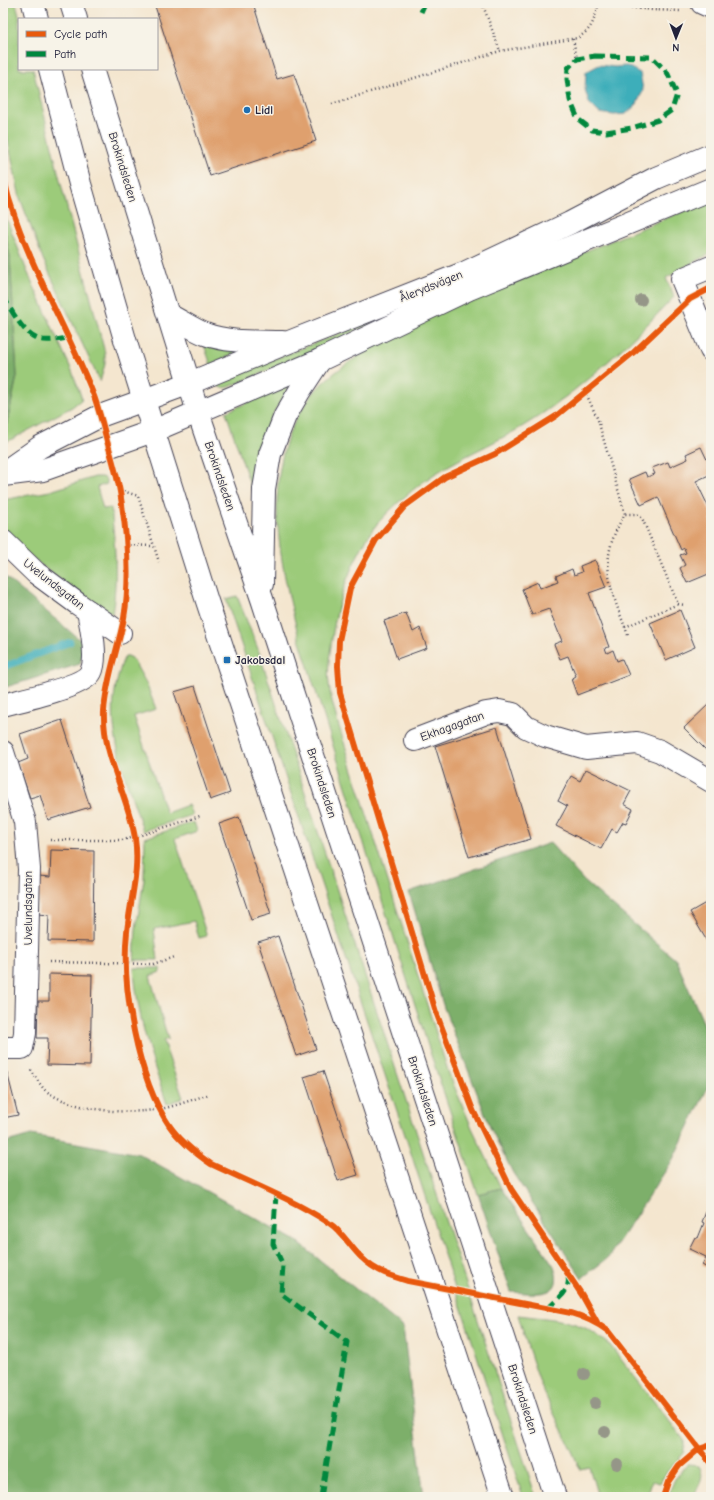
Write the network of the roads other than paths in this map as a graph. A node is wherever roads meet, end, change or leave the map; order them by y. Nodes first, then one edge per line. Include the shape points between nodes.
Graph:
1 (33, 3) edge
2 (72, 3) edge
3 (37, 18) edge
4 (76, 18) edge
5 (50, 70) edge
6 (92, 70) edge
7 (711, 155) edge
8 (711, 189) edge
9 (711, 267) edge
10 (169, 315) junction
11 (289, 342) junction
12 (711, 350) edge
13 (320, 360) junction
14 (190, 383) junction
15 (144, 400) junction
16 (198, 412) junction
17 (153, 432) junction
18 (3, 474) edge
19 (3, 541) edge
20 (262, 600) junction
21 (88, 611) junction
22 (120, 633) dead end
23 (3, 705) edge
24 (415, 740) dead end
25 (3, 752) edge
26 (711, 781) edge
27 (12, 1048) edge
28 (503, 1497) edge
29 (555, 1497) edge

1 - 3 main road
2 - 4 main road
5 - 15 main road via 80,184
6 - 10 main road, Brokindsleden
7 - 11 main road, Ålerydsvägen via 656,178 464,273
8 - 13 main road, Ålerydsvägen via 470,289
9 - 12 main road via 682,279
10 - 11 main road via 206,334 240,341
10 - 14 main road, Brokindsleden
11 - 14 main road, Ålerydsvägen
13 - 16 main road, Ålerydsvägen
13 - 20 main road via 285,416 270,454 264,489
14 - 15 main road, Ålerydsvägen
14 - 16 main road, Brokindsleden
15 - 17 main road
15 - 18 main road, Ålerydsvägen via 100,416 53,440
16 - 17 main road, Ålerydsvägen
16 - 20 main road, Brokindsleden
17 - 18 main road, Ålerydsvägen via 42,470
17 - 28 main road
19 - 21 main road, Uvelundsgatan via 36,573
20 - 29 main road, Brokindsleden
21 - 22 main road, Uvelundsgatan
21 - 23 main road, Uvelundsgatan via 94,652 91,672 86,679 73,686
24 - 26 main road, Ekhagagatan via 486,713 499,711 513,714 526,726 545,736 586,748 637,743 660,751
25 - 27 main road, Uvelundsgatan via 25,822 28,869 25,1033

